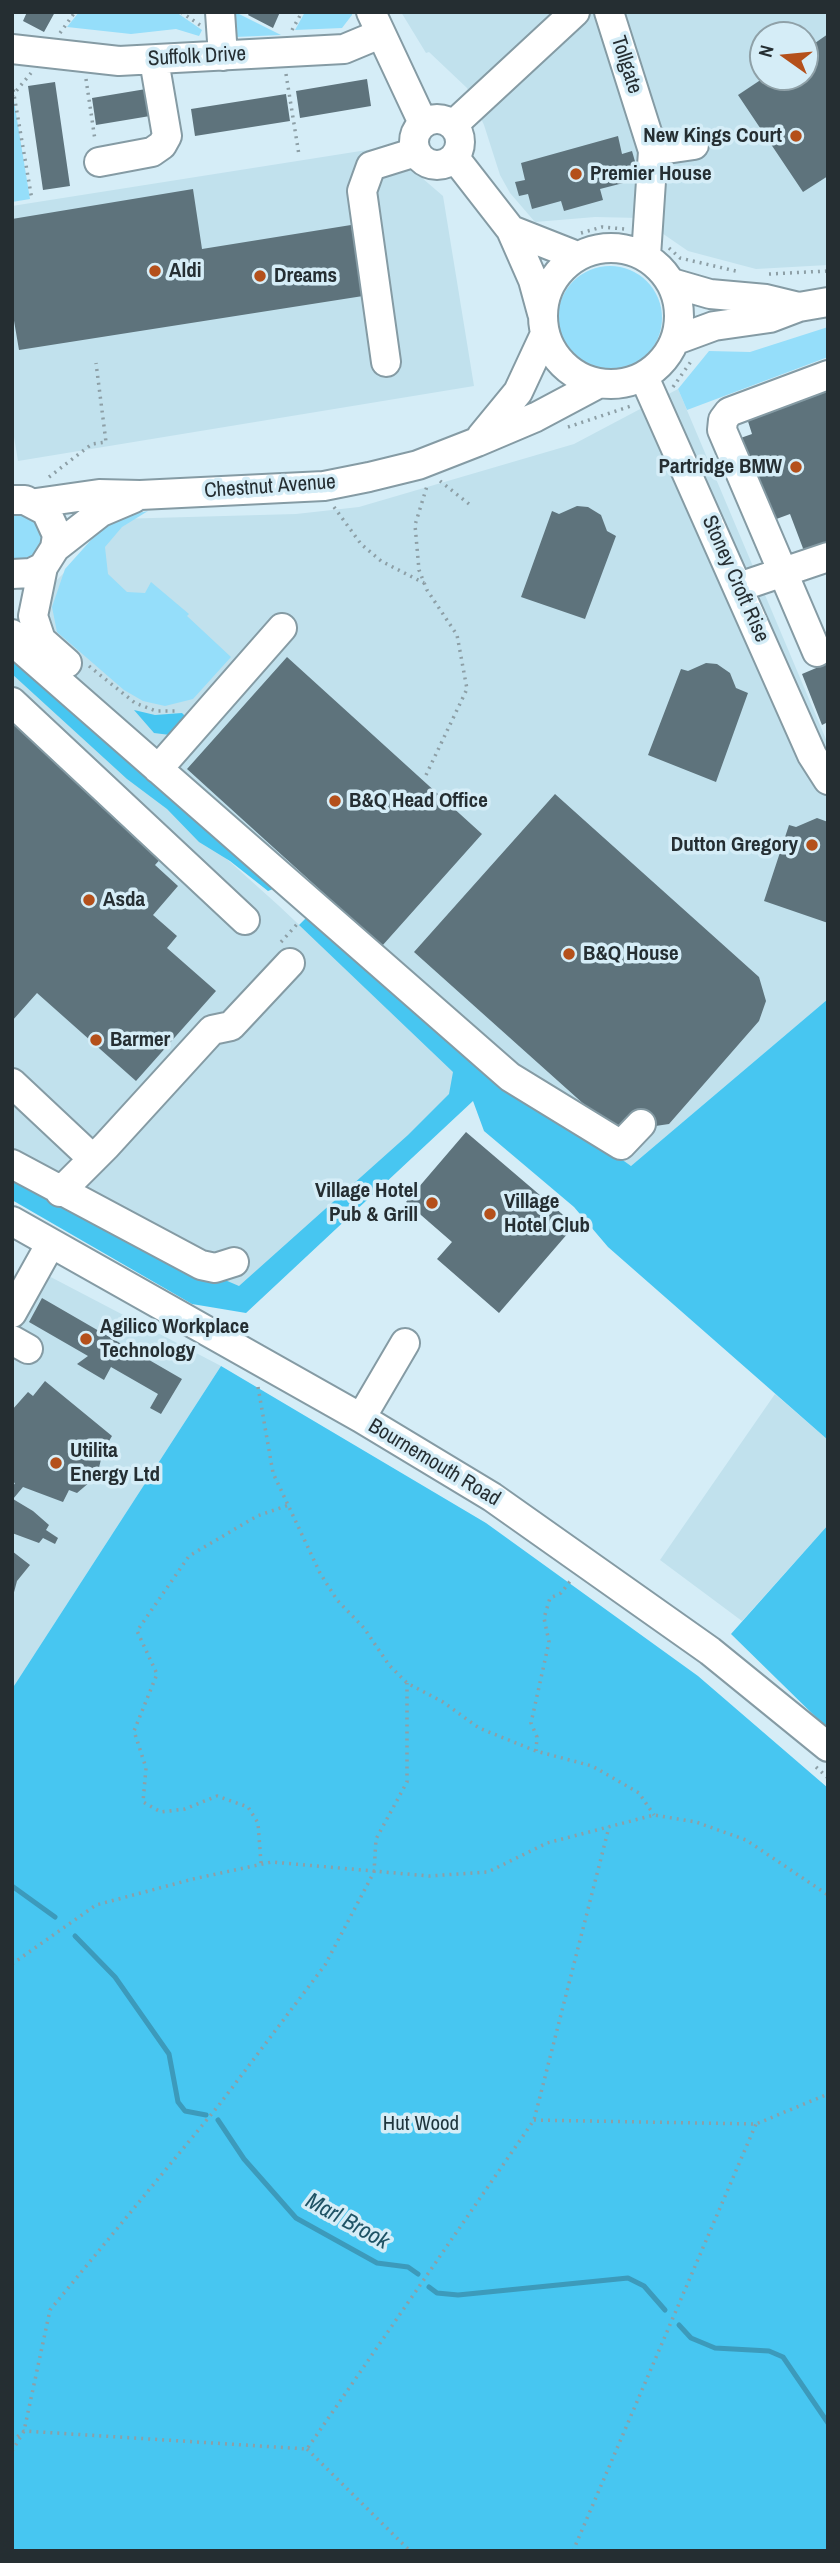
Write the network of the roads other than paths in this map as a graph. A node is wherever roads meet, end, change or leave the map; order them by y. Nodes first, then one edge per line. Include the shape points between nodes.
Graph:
1 (220, 12) edge
2 (575, 12) edge
3 (609, 12) edge
4 (375, 23) edge
5 (12, 49) edge
6 (223, 56) junction
7 (154, 60) junction
8 (423, 123) junction
9 (453, 125) junction
10 (694, 145) dead end
11 (653, 151) junction
12 (416, 152) junction
13 (455, 158) junction
14 (99, 162) road end
15 (511, 230) junction
16 (632, 241) junction
17 (568, 252) junction
18 (672, 283) junction
19 (828, 302) edge
20 (799, 307) junction
21 (544, 325) junction
22 (676, 340) junction
23 (387, 362) dead end
24 (828, 375) edge
25 (643, 377) junction
26 (598, 384) junction
27 (477, 442) junction
28 (30, 495) edge
29 (140, 495) junction
30 (828, 557) edge
31 (49, 558) junction
32 (782, 572) junction
33 (12, 575) edge
34 (739, 587) junction
35 (282, 628) dead end
36 (12, 634) edge
37 (817, 652) dead end
38 (12, 702) edge
39 (158, 769) junction
40 (828, 780) edge
41 (245, 920) dead end
42 (282, 956) road end
43 (12, 1083) edge
44 (641, 1124) dead end
45 (93, 1159) junction
46 (12, 1164) edge
47 (60, 1192) junction
48 (12, 1221) edge
49 (51, 1243) junction
50 (234, 1262) dead end
51 (12, 1313) edge
52 (405, 1343) dead end
53 (361, 1418) junction
54 (818, 1754) edge

1 - 6 street
2 - 9 street via 527,70
3 - 11 street, Tollgate
4 - 6 street, Suffolk Drive via 344,49
4 - 8 street
5 - 7 street, Suffolk Drive via 83,59
6 - 7 street, Suffolk Drive
7 - 14 street via 167,136 152,152
8 - 9 street via 439,119
8 - 12 street via 415,136
9 - 13 street via 460,145
10 - 11 street
11 - 16 street, Tollgate via 648,199
12 - 13 street via 434,165
12 - 23 street via 371,166 362,191
13 - 15 street
15 - 17 street
15 - 21 street via 533,280
16 - 17 street
16 - 18 street
17 - 21 street via 547,292
18 - 20 street via 710,294
18 - 22 street via 680,321
19 - 20 street
20 - 22 street via 770,318 714,326
21 - 26 street via 552,351 564,366
21 - 27 street, Chestnut Avenue via 518,392
22 - 25 street via 668,355
24 - 32 street via 729,412 723,420 722,430
25 - 26 street via 621,384
25 - 34 street, Stoney Croft Rise
26 - 27 street, Chestnut Avenue
27 - 29 street, Chestnut Avenue via 418,465 324,486
28 - 29 street, Chestnut Avenue
28 - 31 street via 54,523 57,535
29 - 31 street, Chestnut Avenue via 102,512
30 - 32 street
31 - 33 street via 31,573
31 - 39 street via 33,616 40,640 141,728
32 - 34 street
32 - 37 street
34 - 40 street, Stoney Croft Rise via 812,755
35 - 39 street
36 - 39 street via 18,646
38 - 41 street
39 - 44 street via 510,1077 621,1144
42 - 45 street via 231,1026 212,1030
43 - 45 street
45 - 47 street
46 - 47 street
47 - 50 street via 201,1265 215,1268
48 - 49 street, Bournemouth Road
49 - 51 street
49 - 53 street, Bournemouth Road
52 - 53 street
53 - 54 street, Bournemouth Road via 492,1497 710,1651

